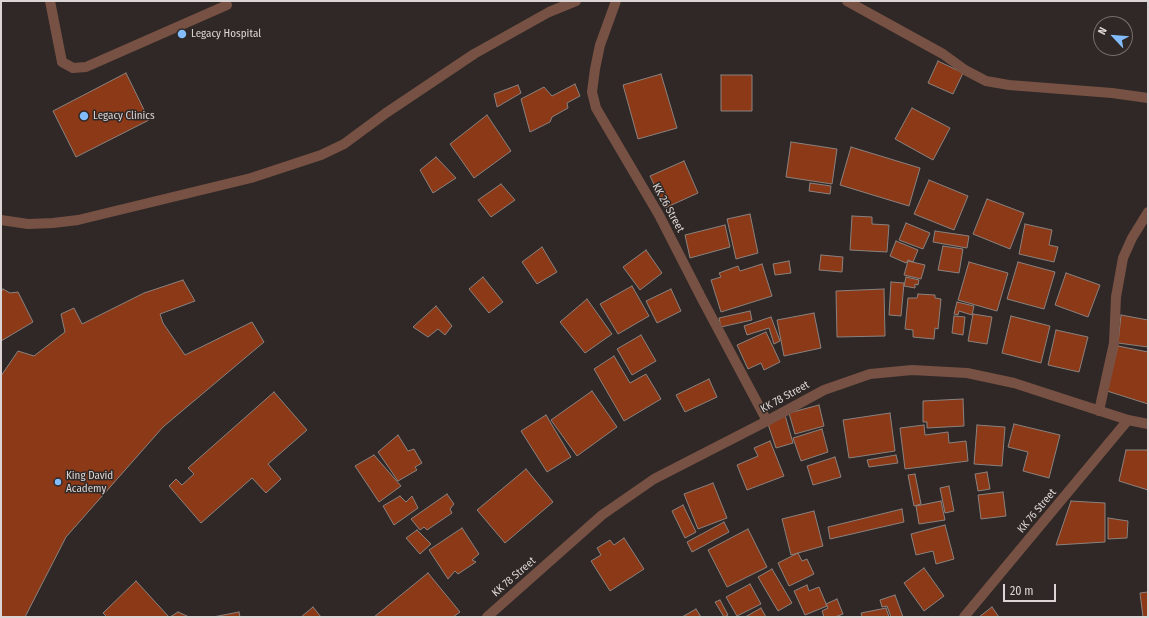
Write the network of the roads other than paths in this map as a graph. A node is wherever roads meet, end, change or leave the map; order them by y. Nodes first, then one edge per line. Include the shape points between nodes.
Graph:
1 (50, 1) edge
2 (576, 1) edge
3 (616, 1) edge
4 (847, 1) edge
5 (227, 5) dead end
6 (1148, 98) edge
7 (1148, 212) edge
8 (1, 220) edge
9 (1099, 411) junction
10 (1128, 420) junction
11 (767, 421) junction
12 (1148, 424) edge
13 (486, 617) edge
14 (964, 617) edge

1 - 5 street via 62,62 73,68 86,67
2 - 8 street via 550,12 474,54 344,144 321,155 250,178 78,220 28,224
3 - 11 street, KK 26 Street via 600,45 592,92 596,108 659,215
4 - 6 street via 986,81 1112,92
7 - 9 street via 1123,258 1116,297 1114,343
9 - 10 street, KK 78 Street
9 - 11 street, KK 78 Street via 1014,383 967,374 912,370 870,374 824,390
10 - 12 street, KK 78 Street
10 - 14 street, KK 76 Street
11 - 13 street, KK 78 Street via 654,479 602,515

